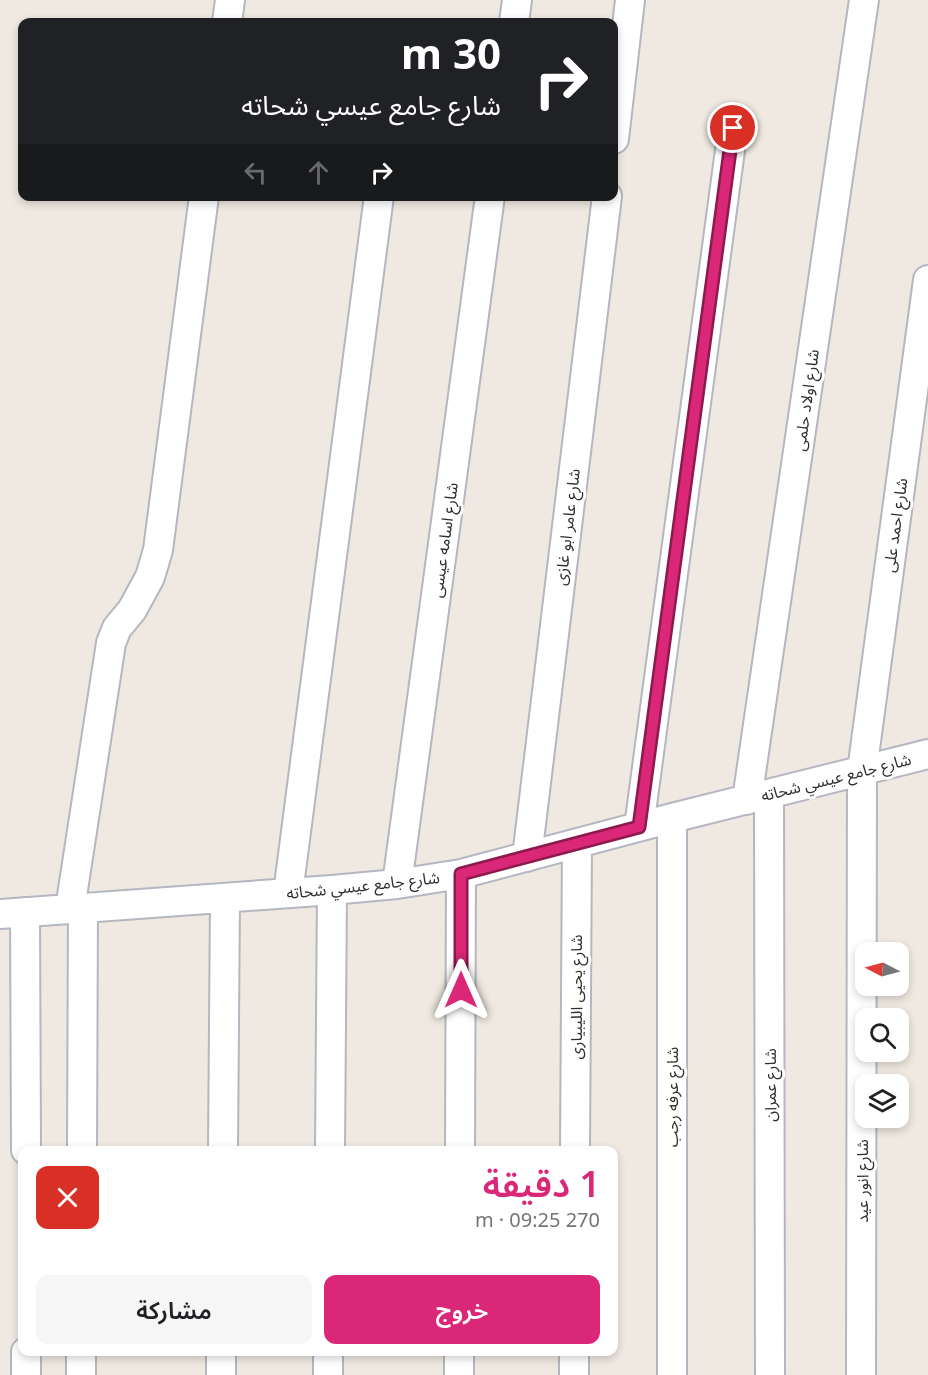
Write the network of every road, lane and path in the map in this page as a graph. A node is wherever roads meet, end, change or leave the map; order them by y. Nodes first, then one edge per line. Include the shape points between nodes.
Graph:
1 (230, 0) edge
2 (517, 0) edge
3 (630, 0) edge
4 (864, 0) edge
5 (228, 18) edge
6 (515, 18) edge
7 (618, 104) edge
8 (733, 128) dead end
9 (203, 201) edge
10 (378, 201) edge
11 (489, 201) edge
12 (606, 201) edge
13 (928, 280) edge
14 (928, 754) edge
15 (862, 771) junction
16 (758, 797) junction
17 (672, 818) junction
18 (639, 827) junction
19 (577, 843) junction
20 (527, 857) junction
21 (461, 874) junction
22 (397, 884) junction
23 (332, 890) junction
24 (288, 893) junction
25 (225, 898) junction
26 (77, 908) junction
27 (13, 913) edge
28 (26, 1146) edge
29 (82, 1146) edge
30 (223, 1146) edge
31 (330, 1146) edge
32 (460, 1146) edge
33 (575, 1146) edge
34 (26, 1356) edge
35 (81, 1356) edge
36 (221, 1356) edge
37 (328, 1356) edge
38 (459, 1356) edge
39 (574, 1356) edge
40 (26, 1375) edge
41 (81, 1375) edge
42 (221, 1375) edge
43 (328, 1375) edge
44 (459, 1375) edge
45 (574, 1375) edge
46 (672, 1375) edge
47 (770, 1375) edge
48 (861, 1375) edge

1 - 5 street
2 - 6 street
3 - 7 street
4 - 16 street, شارع اولاد حلمى
8 - 18 street
9 - 26 street via 158,550 150,577 111,644
10 - 24 street
11 - 22 street, شارع اسامه عيسى
12 - 20 street, شارع عامر ابو غازى
13 - 15 street, شارع احمد على
14 - 15 street, شارع جامع عيسي شحاته
15 - 16 street, شارع جامع عيسي شحاته
15 - 48 street, شارع انور عيد
16 - 17 street, شارع جامع عيسي شحاته
16 - 47 street, شارع عمران
17 - 18 street, شارع جامع عيسي شحاته
17 - 46 street, شارع عرفه رجب
18 - 19 street, شارع جامع عيسي شحاته
19 - 20 street, شارع جامع عيسي شحاته
19 - 33 street, شارع يحيى الليبيارى
20 - 21 street, شارع جامع عيسي شحاته
21 - 22 street, شارع جامع عيسي شحاته
21 - 32 street
22 - 23 street, شارع جامع عيسي شحاته
23 - 24 street, شارع جامع عيسي شحاته
23 - 31 street
24 - 25 street, شارع جامع عيسي شحاته
25 - 26 street, شارع جامع عيسي شحاته
25 - 30 street
26 - 27 street, شارع جامع عيسي شحاته
26 - 29 street
27 - 28 street
34 - 40 street
35 - 41 street
36 - 42 street
37 - 43 street
38 - 44 street
39 - 45 street

